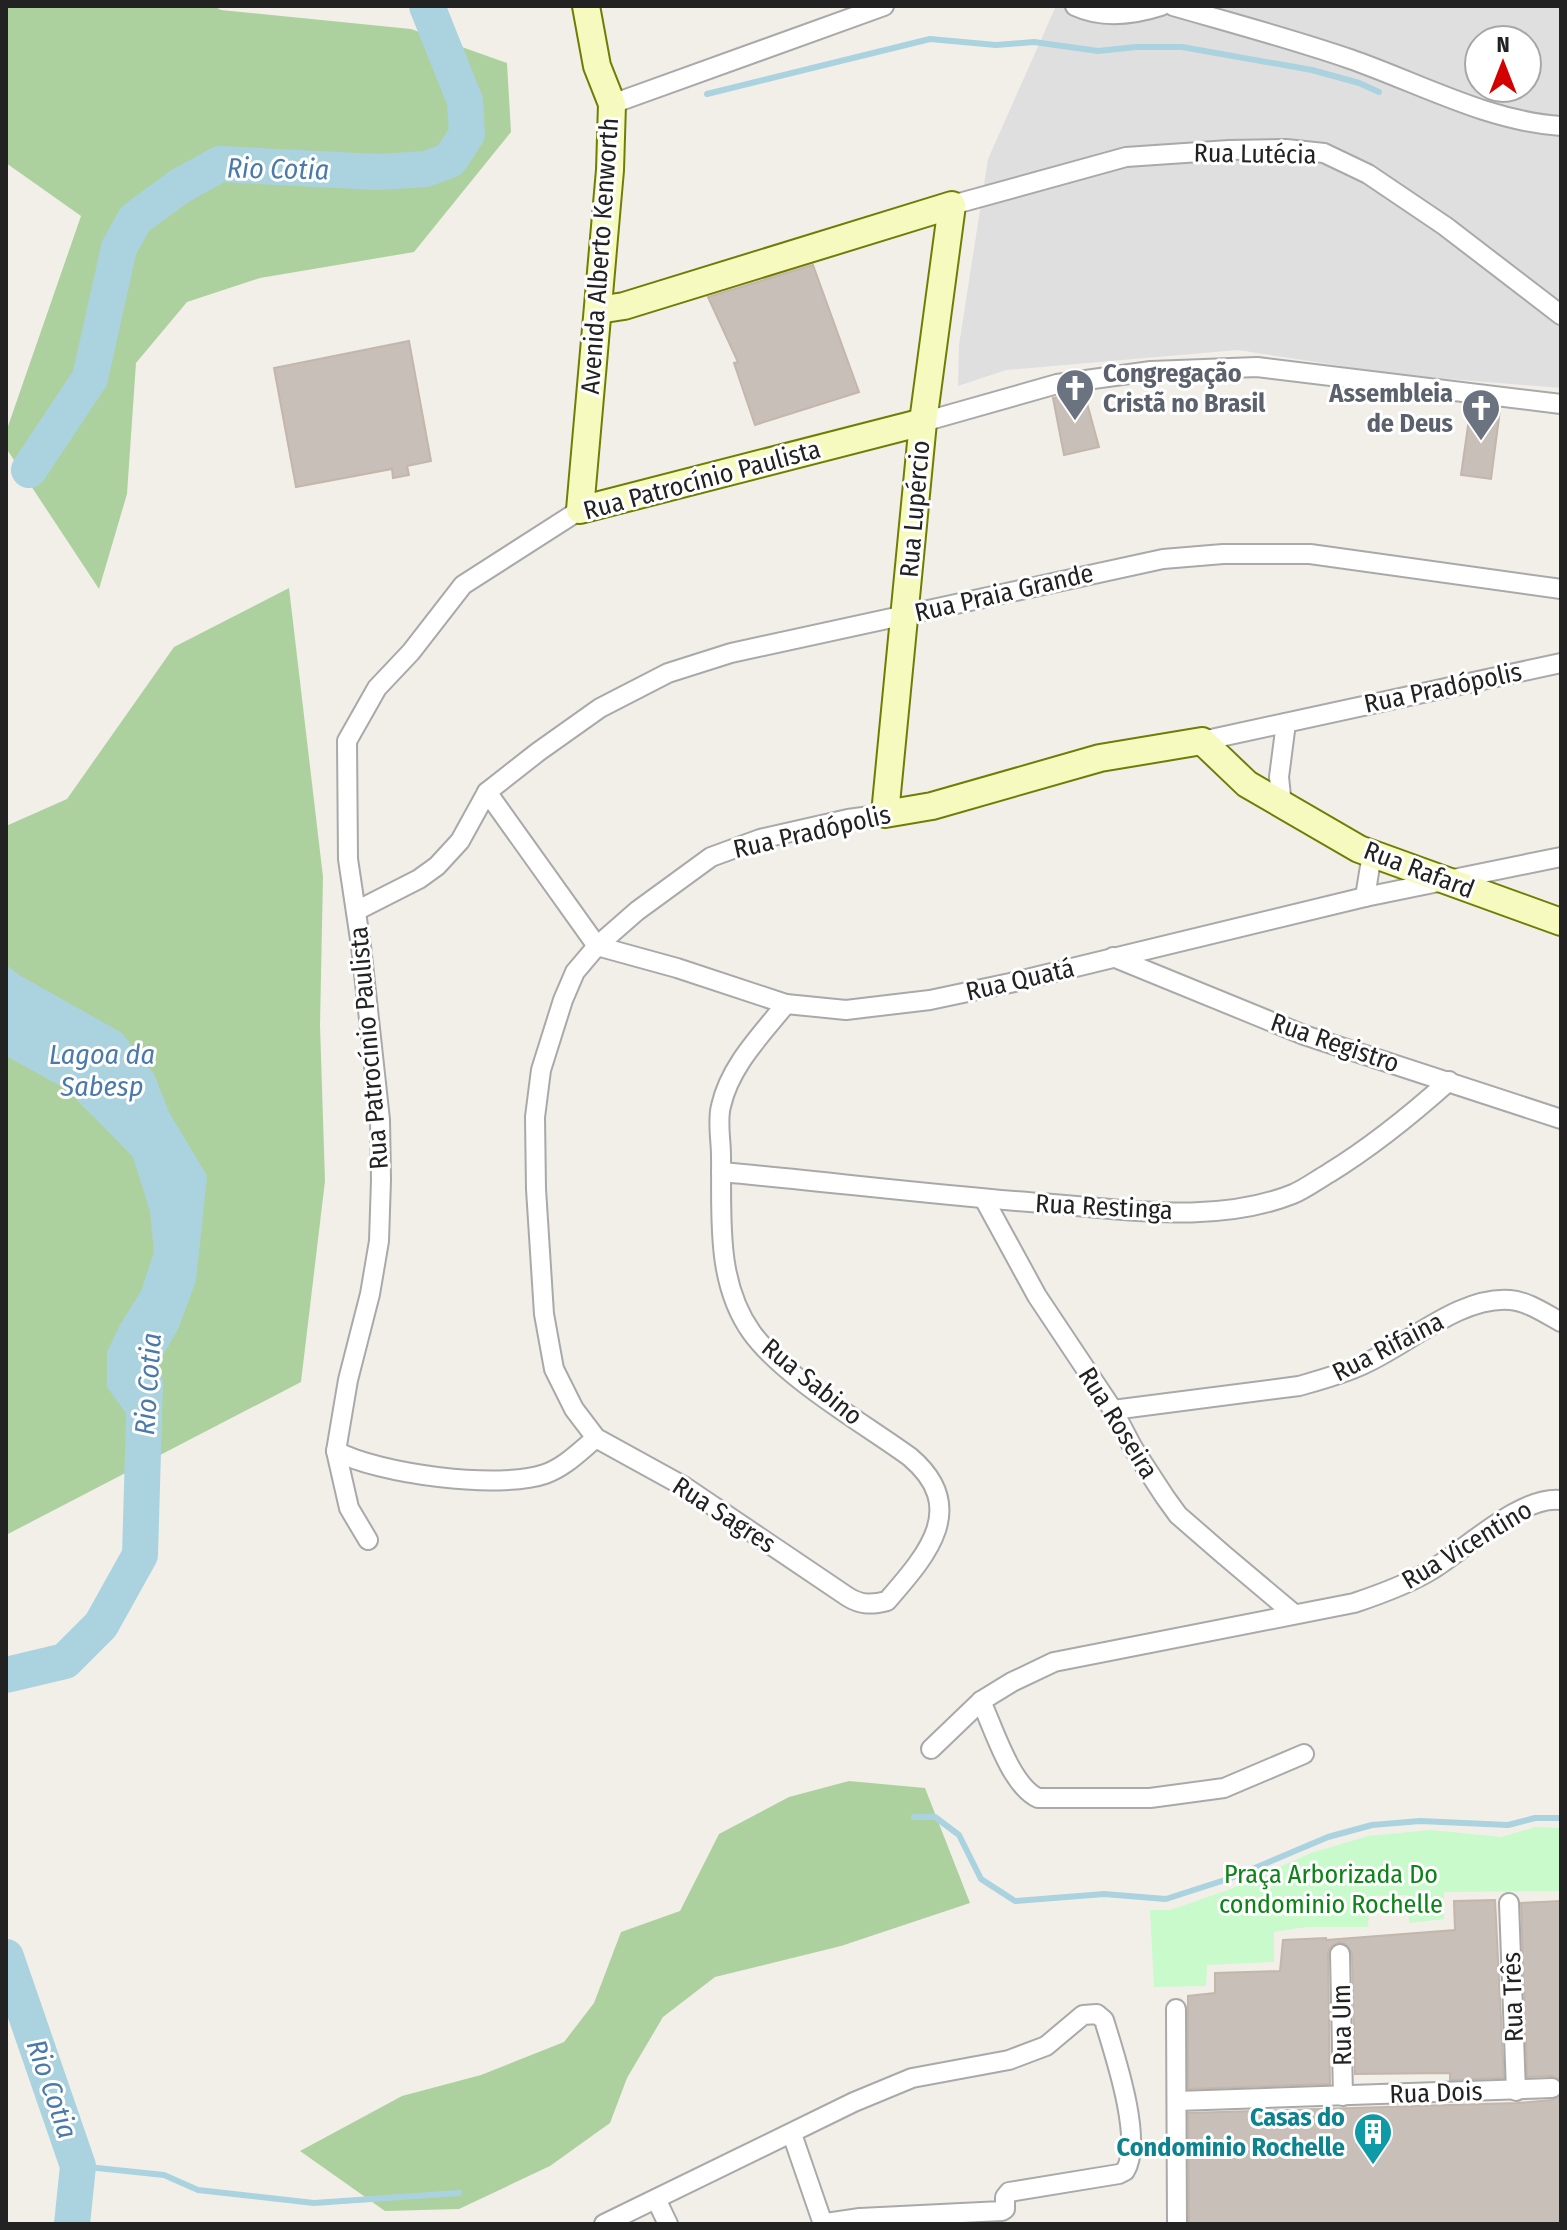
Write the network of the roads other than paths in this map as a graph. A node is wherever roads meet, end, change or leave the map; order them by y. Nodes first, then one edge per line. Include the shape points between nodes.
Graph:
1 (586, 6) edge
2 (884, 6) edge
3 (1075, 6) edge
4 (1161, 6) edge
5 (1173, 6) edge
6 (612, 104) junction
7 (1561, 126) edge
8 (952, 205) junction
9 (598, 310) junction
10 (1561, 315) edge
11 (1561, 404) edge
12 (923, 422) junction
13 (580, 510) junction
14 (1561, 589) edge
15 (905, 615) junction
16 (1561, 663) edge
17 (1286, 723) junction
18 (1202, 741) junction
19 (487, 792) junction
20 (1282, 806) junction
21 (885, 814) junction
22 (1372, 854) junction
23 (1561, 857) edge
24 (1443, 881) junction
25 (1365, 897) junction
26 (356, 911) junction
27 (1561, 922) edge
28 (597, 946) junction
29 (1113, 957) junction
30 (786, 1004) junction
31 (1449, 1081) junction
32 (1561, 1119) edge
33 (721, 1172) junction
34 (984, 1199) junction
35 (1561, 1322) edge
36 (1113, 1410) junction
37 (596, 1438) junction
38 (336, 1451) junction
39 (1554, 1500) edge
40 (368, 1540) dead end
41 (848, 1597) joint
42 (1294, 1614) junction
43 (981, 1701) junction
44 (931, 1749) dead end
45 (1304, 1754) dead end
46 (1509, 1903) dead end
47 (1340, 1954) dead end
48 (1176, 2009) dead end
49 (1552, 2088) dead end
50 (1516, 2091) junction
51 (1343, 2096) junction
52 (1177, 2101) junction
53 (792, 2134) junction
54 (656, 2199) junction
55 (604, 2224) edge
56 (668, 2224) edge
57 (1177, 2224) edge

1 - 6 street, Avenida Alberto Kenworth via 597,66
2 - 6 street
3 - 4 street via 1123,15
5 - 7 street via 1348,58 1501,115
6 - 9 street, Avenida Alberto Kenworth
8 - 9 street
8 - 10 street, Rua Lutécia via 1126,157 1229,150 1324,153 1368,174 1433,217
8 - 12 street, Rua Lupércio
9 - 13 street, Avenida Alberto Kenworth
11 - 12 street, Rua Patrocínio Paulista via 1257,367 1151,371 1057,384
12 - 13 street, Rua Patrocínio Paulista
12 - 15 street, Rua Lupércio
13 - 26 street, Rua Patrocínio Paulista via 463,585 377,688 347,741 348,859
14 - 15 street, Rua Praia Grande via 1310,554 1238,553 1163,559
15 - 19 street, Rua Praia Grande via 731,653 668,673 600,708
15 - 21 street, Rua Lupércio
16 - 17 street, Rua Pradópolis
17 - 18 street, Rua Pradópolis
17 - 20 street via 1279,777
18 - 20 street, Rua Rafard via 1235,775
18 - 21 street, Rua Pradópolis via 1100,758 932,806
19 - 26 street, Rua Praia Grande via 460,841 437,866
19 - 28 street
20 - 22 street, Rua Rafard
21 - 28 street, Rua Pradópolis via 760,839 711,857
22 - 24 street, Rua Rafard
22 - 25 street
23 - 24 street, Rua Quatá
24 - 25 street, Rua Quatá
24 - 27 street, Rua Rafard
25 - 29 street, Rua Quatá
26 - 38 street, Rua Patrocínio Paulista via 380,1120 379,1241
28 - 30 street, Rua Quatá
28 - 37 street, Rua Pradópolis via 575,972 563,1000 541,1070 535,1117 544,1314 554,1369
29 - 30 street, Rua Quatá via 930,1000 846,1010
29 - 31 street, Rua Registro via 1304,1035
30 - 33 street, Rua Sabino via 736,1067 720,1108
31 - 32 street, Rua Registro
31 - 34 street, Rua Restinga via 1361,1154 1296,1193 1260,1205 1164,1212
33 - 34 street, Rua Restinga
33 - 41 street, Rua Sabino via 723,1254 733,1300 752,1333 806,1384 926,1470 935,1484 940,1505 936,1533 922,1560 887,1601 869,1605
34 - 36 street, Rua Roseira via 1037,1296
35 - 36 street, Rua Rifaina via 1514,1299 1485,1300 1327,1378
36 - 42 street, Rua Roseira via 1178,1515
37 - 38 street via 544,1474 515,1479 397,1471
37 - 41 street, Rua Sagres via 685,1487
38 - 40 street via 349,1508
39 - 42 street, Rua Vicentino via 1521,1508 1407,1583 1354,1603
42 - 43 street via 1054,1662
43 - 44 street
43 - 45 street via 1011,1767 1028,1794 1038,1798 1192,1794 1242,1782
46 - 50 street, Rua Três
47 - 51 street, Rua Um
48 - 52 street
49 - 50 street, Rua Dois
50 - 51 street, Rua Dois
51 - 52 street, Rua Dois
52 - 57 street
53 - 53 street via 826,2223 1002,2211 1009,2192 1119,2174 1130,2157 1128,2098 1104,2020 1094,2013 1083,2015 1046,2046 1009,2060 912,2078
53 - 54 street
54 - 55 street
54 - 56 street

